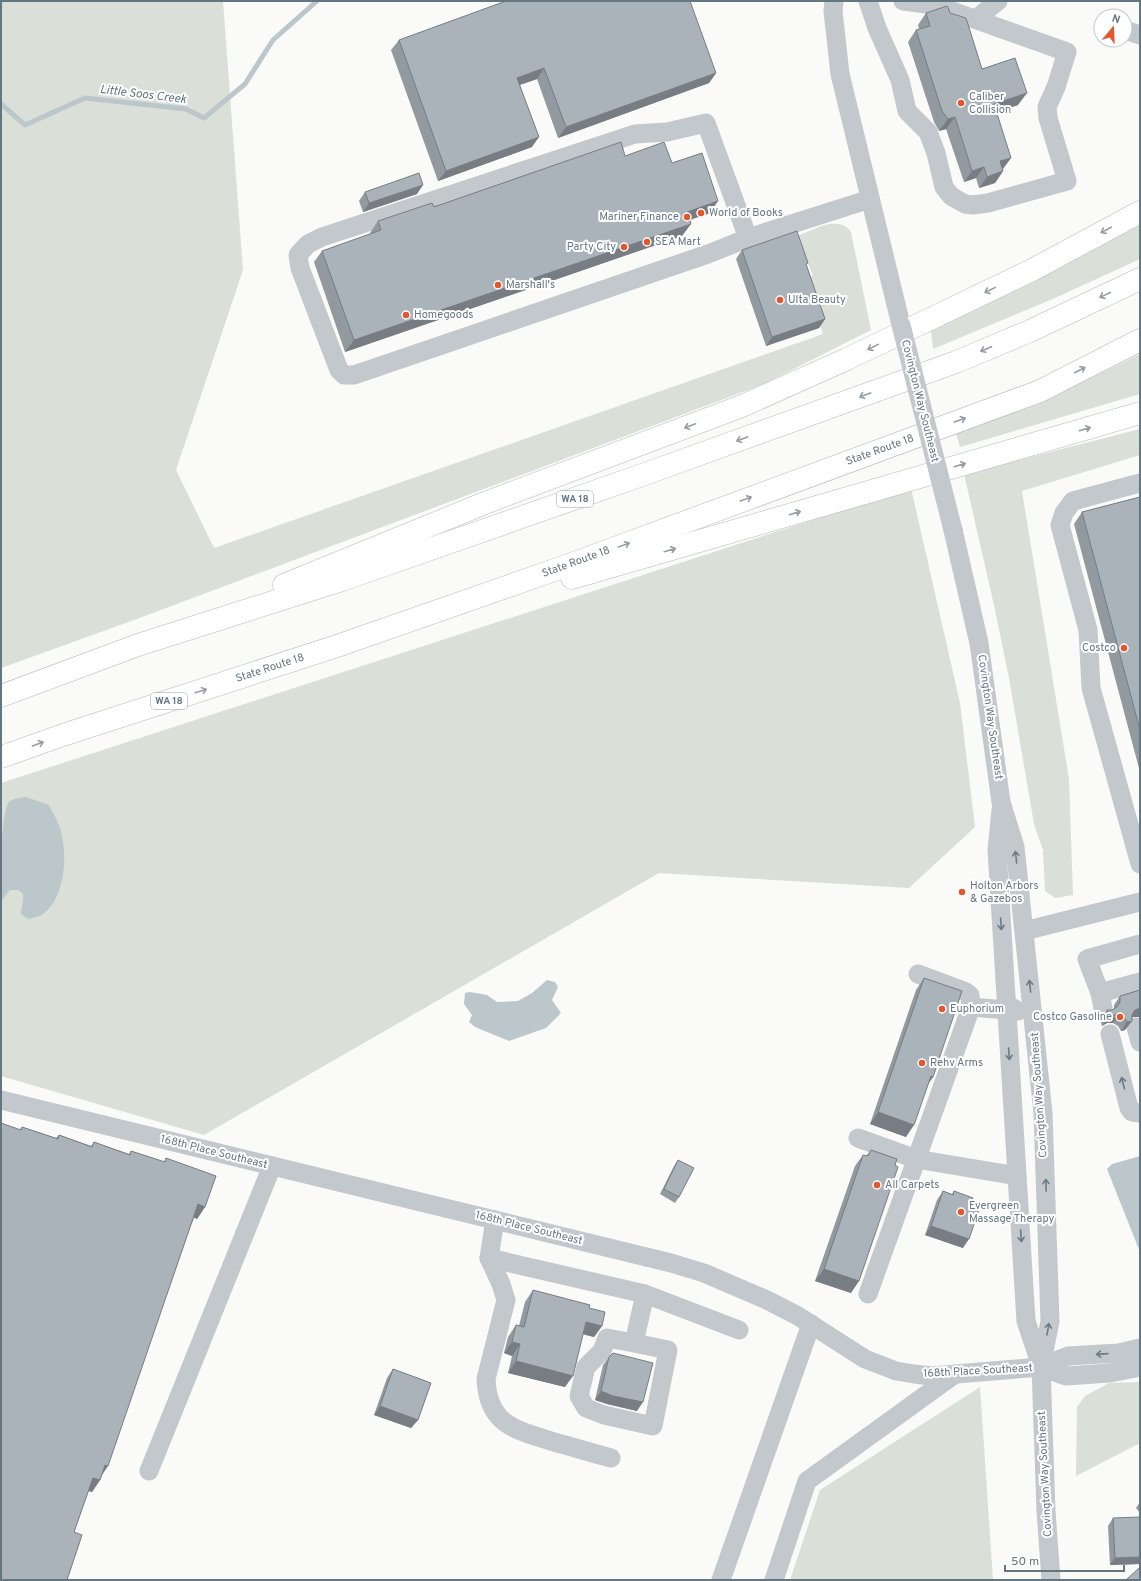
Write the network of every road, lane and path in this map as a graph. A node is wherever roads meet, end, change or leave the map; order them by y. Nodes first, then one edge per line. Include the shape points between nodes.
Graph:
1 (834, 1) edge
2 (868, 1) edge
3 (903, 1) edge
4 (998, 1) edge
5 (968, 12) edge
6 (870, 198) junction
7 (1140, 212) edge
8 (748, 238) junction
9 (1140, 279) edge
10 (1140, 340) edge
11 (1140, 413) edge
12 (1140, 483) edge
13 (138, 645) junction
14 (336, 646) junction
15 (1, 696) edge
16 (1, 757) edge
17 (1001, 802) junction
18 (1140, 864) edge
19 (1140, 902) edge
20 (1024, 931) junction
21 (1140, 944) edge
22 (918, 974) dead end
23 (1131, 990) edge
24 (971, 1007) junction
25 (1007, 1010) junction
26 (1110, 1034) dead end
27 (1, 1100) edge
28 (1043, 1113) junction
29 (1140, 1113) edge
30 (858, 1138) dead end
31 (916, 1159) junction
32 (272, 1166) junction
33 (1017, 1176) junction
34 (495, 1220) junction
35 (489, 1258) junction
36 (645, 1294) junction
37 (868, 1294) dead end
38 (811, 1324) junction
39 (739, 1330) dead end
40 (634, 1343) junction
41 (1140, 1348) edge
42 (1041, 1367) junction
43 (1140, 1367) edge
44 (955, 1374) junction
45 (611, 1458) dead end
46 (149, 1471) dead end
47 (721, 1580) edge
48 (774, 1580) edge
49 (1051, 1580) edge

1 - 6 street, Covington Way Southeast via 840,74
2 - 5 street via 900,80 907,111 928,132 944,187 951,196 973,205 1067,181 1047,107 1067,52
3 - 5 street
4 - 5 street
6 - 8 street
6 - 17 street, Covington Way Southeast, bridge via 979,644
7 -> 13 highway via 1032,270 847,359 742,406 485,503
8 - 8 street via 354,375 344,375 339,370 300,268 298,255 308,244 322,237 635,134 667,132 706,123
9 -> 13 highway, WA 18 via 1030,331 956,362 342,580
14 -> 10 highway, State Route 18 / WA 18 via 566,566 1040,390
14 -> 11 highway
12 - 18 street via 1073,501 1064,513 1060,525 1088,630 1091,688
13 - 15 highway, WA 18
16 -> 14 highway, State Route 18 / WA 18
20 -> 17 street, Covington Way Southeast via 1015,847
17 -> 25 street, Covington Way Southeast via 997,850
19 - 20 street
28 -> 20 street, Covington Way Southeast
21 - 23 street via 1087,959 1102,1000
22 - 24 street via 966,992 970,995
24 - 25 street
24 - 31 street
25 - 28 street via 1013,1008 1022,1013 1028,1066
25 -> 33 street, Covington Way Southeast
29 -> 26 street via 1132,1112 1129,1108
27 - 32 street, 168th Place Southeast
42 -> 28 street, Covington Way Southeast via 1050,1321
30 - 31 street
31 - 33 street
31 - 37 street
32 - 34 street, 168th Place Southeast
32 - 46 street
33 -> 42 street, Covington Way Southeast via 1026,1321
34 - 35 street
34 - 38 street, 168th Place Southeast via 704,1273 768,1300
35 - 36 street
35 - 45 street via 506,1300 486,1379 486,1389 493,1409 504,1422 518,1431
36 - 39 street
36 - 40 street
38 - 44 street, 168th Place Southeast via 852,1352 879,1365 914,1374
38 - 47 street
40 - 40 street via 668,1350 653,1426 604,1415 586,1408 579,1396 586,1367 602,1351 607,1338
41 -> 42 street, 168th Place Southeast via 1119,1353 1068,1356
42 - 43 street, 168th Place Southeast via 1066,1376 1110,1374
42 - 44 street, 168th Place Southeast
42 - 49 street, Covington Way Southeast
44 - 48 street via 807,1482

